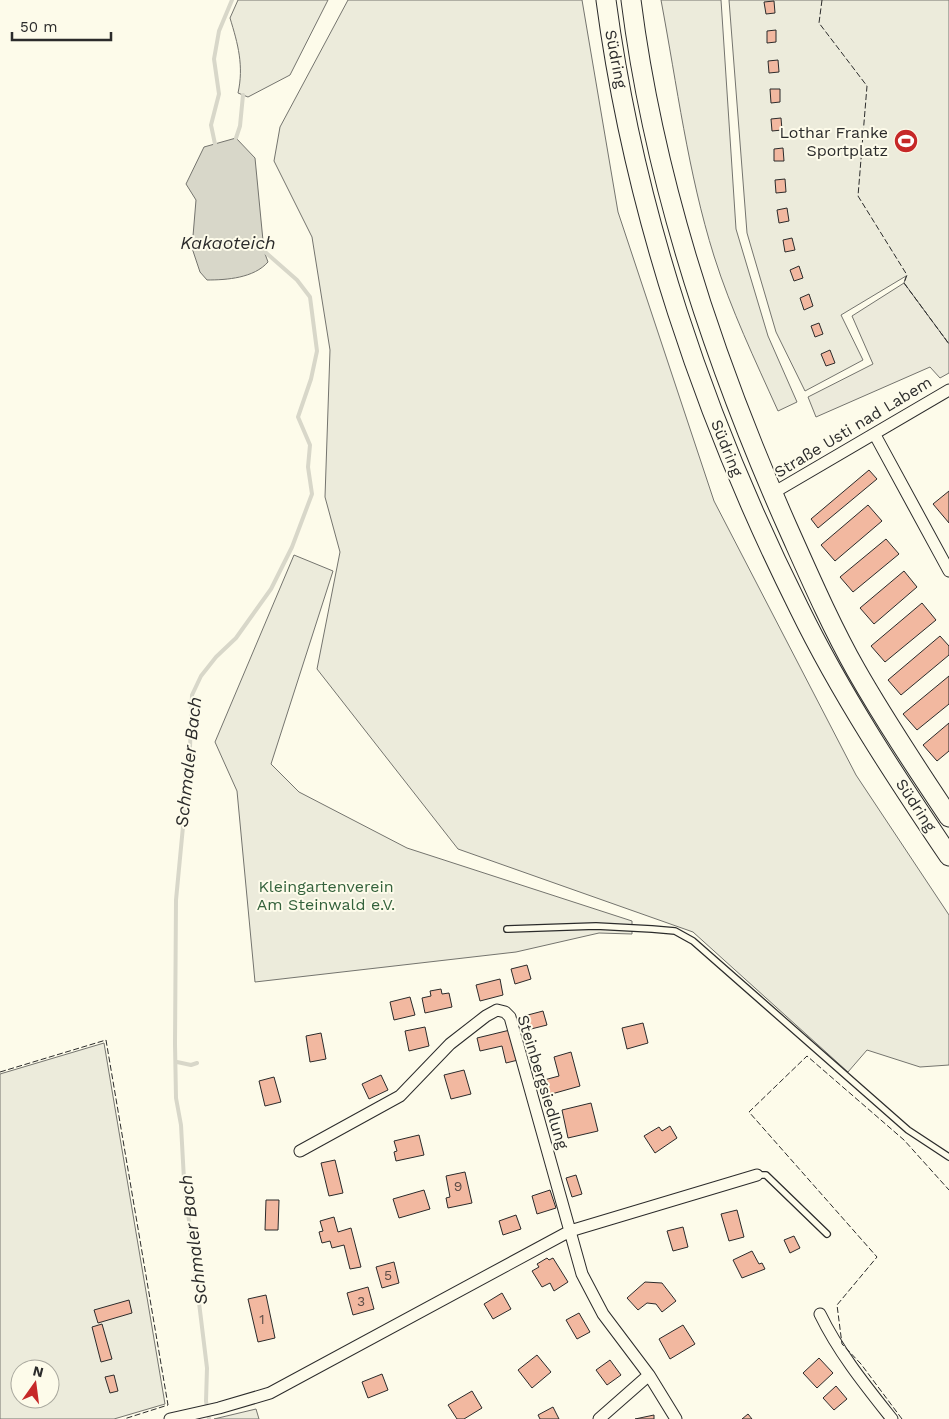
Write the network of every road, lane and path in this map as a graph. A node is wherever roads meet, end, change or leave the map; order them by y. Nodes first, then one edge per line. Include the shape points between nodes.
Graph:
1 (606, 0) edge
2 (631, 0) edge
3 (949, 390) edge
4 (875, 435) junction
5 (773, 494) junction
6 (949, 571) edge
7 (949, 817) edge
8 (949, 856) edge
9 (507, 929) dead end
10 (300, 1151) dead end
11 (949, 1157) edge
12 (757, 1175) joint
13 (570, 1231) junction
14 (827, 1234) dead end
15 (820, 1314) dead end
16 (649, 1375) junction
17 (170, 1419) edge
18 (599, 1419) edge
19 (676, 1419) edge
20 (892, 1419) edge

1 - 8 main road, Südring via 645,196 685,332 720,433 799,610 886,760
2 - 5 main road, Südring via 648,104 687,258 712,334
3 - 4 street, Straße Usti nad Labem
4 - 5 street, Straße Usti nad Labem
4 - 6 street
5 - 7 main road, Südring via 820,599 856,669
9 - 11 lane via 596,926 675,931 693,941 908,1130
10 - 13 street, Steinbergsiedlung via 400,1096 450,1044 486,1016 497,1010 505,1012 510,1017
12 - 13 street
12 - 14 lane via 766,1175
13 - 16 street, Steinbergsiedlung via 582,1274 603,1314
13 - 17 street via 270,1393
15 - 20 street via 847,1363
16 - 18 street
16 - 19 street, Steinbergsiedlung

